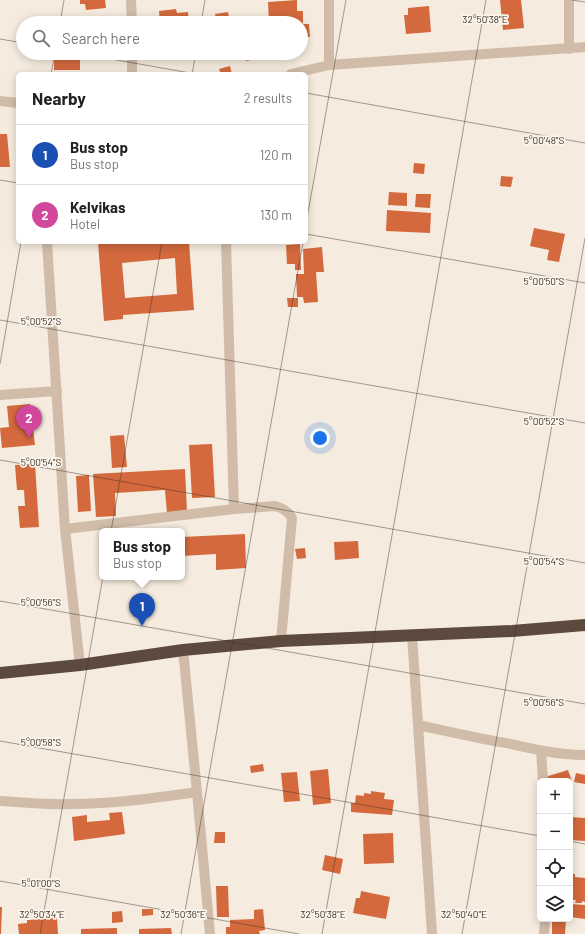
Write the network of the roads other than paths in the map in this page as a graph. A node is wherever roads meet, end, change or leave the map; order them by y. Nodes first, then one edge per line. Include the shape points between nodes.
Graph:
1 (131, 0) edge
2 (330, 0) edge
3 (569, 0) edge
4 (132, 16) edge
5 (585, 48) edge
6 (569, 49) junction
7 (132, 60) edge
8 (329, 65) junction
9 (132, 72) edge
10 (299, 72) edge
11 (0, 101) edge
12 (16, 103) edge
13 (47, 244) edge
14 (226, 244) edge
15 (57, 391) junction
16 (0, 395) edge
17 (234, 509) junction
18 (65, 529) junction
19 (585, 625) edge
20 (412, 635) junction
21 (281, 640) junction
22 (183, 650) junction
23 (80, 665) junction
24 (0, 673) edge
25 (418, 724) junction
26 (541, 751) junction
27 (585, 755) edge
28 (543, 778) edge
29 (197, 792) junction
30 (0, 801) edge
31 (545, 922) edge
32 (210, 934) edge
33 (432, 934) edge
34 (544, 934) edge

1 - 4 street
2 - 8 street
3 - 6 street
5 - 6 street
6 - 8 street
7 - 9 street
8 - 10 street
11 - 12 street
13 - 15 street
14 - 17 street
15 - 16 street
15 - 18 street
17 - 18 street
17 - 21 street via 275,506 286,510 292,518
18 - 23 street
19 - 20 highway
20 - 21 highway
20 - 25 street
21 - 22 highway
22 - 23 highway
22 - 29 street
23 - 24 highway
25 - 26 street
25 - 33 street
26 - 27 street
26 - 28 street
29 - 30 street via 103,803 51,804
29 - 32 street
31 - 34 street

